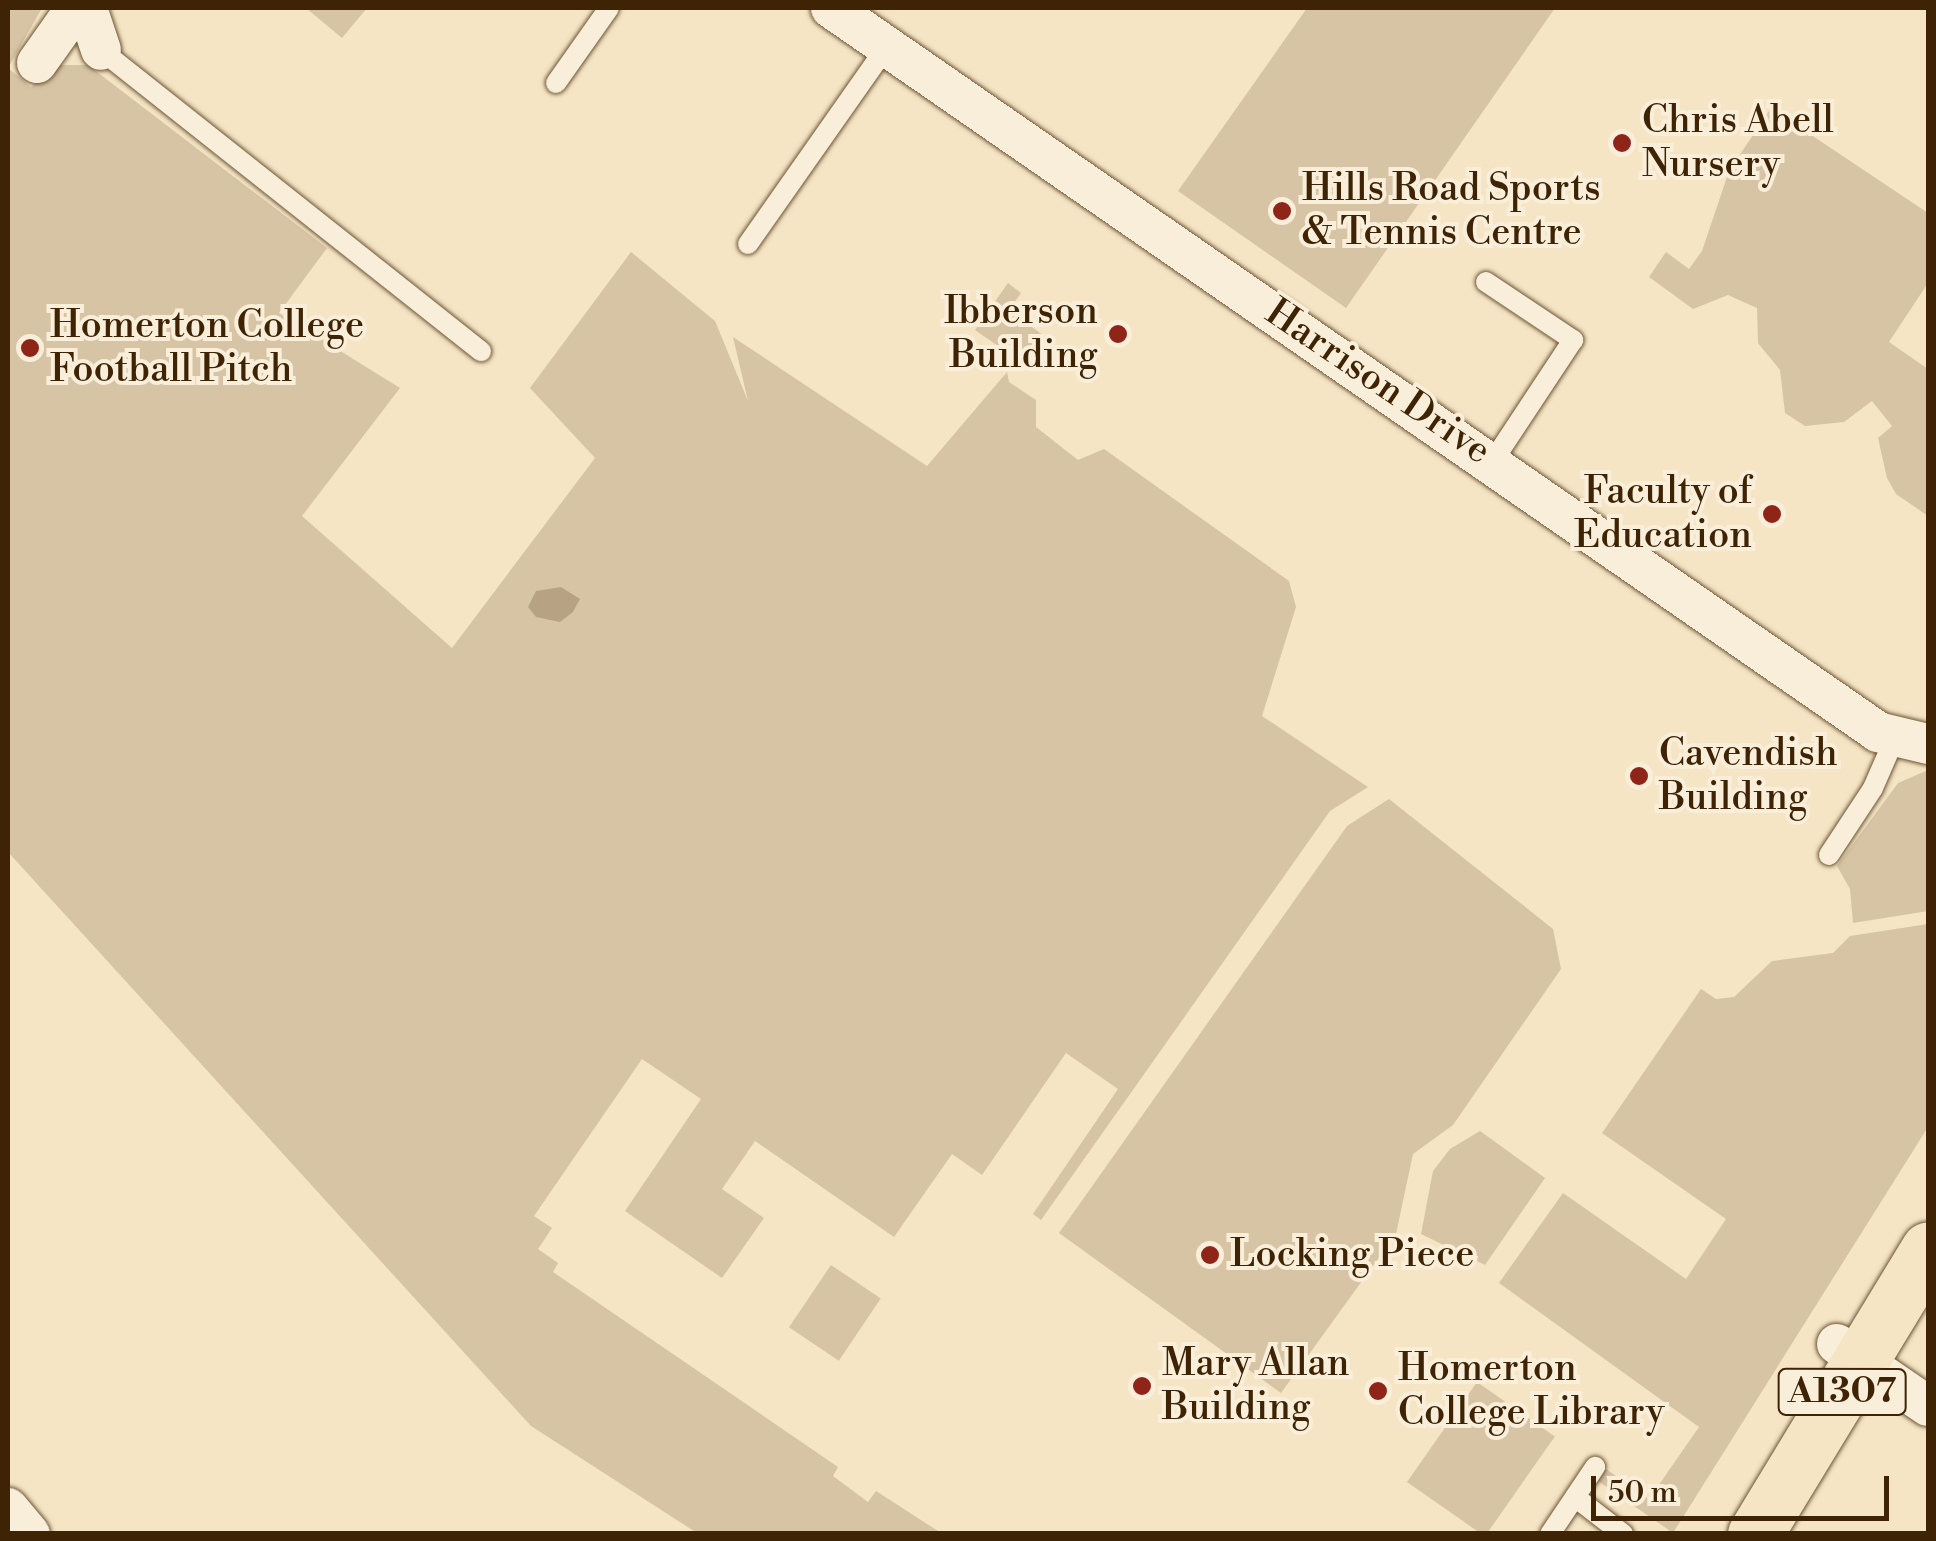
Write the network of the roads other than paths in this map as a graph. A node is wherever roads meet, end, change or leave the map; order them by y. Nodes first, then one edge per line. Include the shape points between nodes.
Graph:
1 (76, 8) edge
2 (87, 8) edge
3 (609, 8) edge
4 (831, 8) edge
5 (888, 46) junction
6 (101, 50) joint
7 (37, 63) dead end
8 (556, 83) dead end
9 (748, 244) dead end
10 (1486, 282) dead end
11 (481, 352) dead end
12 (1493, 461) junction
13 (1911, 742) edge
14 (1829, 855) dead end
15 (1928, 1250) edge
16 (1849, 1353) junction
17 (1928, 1406) edge
18 (1595, 1467) dead end
19 (1575, 1497) junction
20 (8, 1508) edge
21 (30, 1534) edge
22 (1550, 1534) edge
23 (1623, 1534) edge
24 (1755, 1534) edge

1 - 7 street
2 - 6 street
3 - 8 lane
4 - 5 street, Harrison Drive
5 - 9 lane
5 - 12 street, Harrison Drive
6 - 11 lane
10 - 12 lane via 1573,340
12 - 13 street, Harrison Drive
13 - 14 lane
15 - 16 main road, A1307
16 - 17 street
16 - 24 main road, A1307
18 - 19 lane
19 - 22 lane
19 - 23 lane
20 - 21 street

